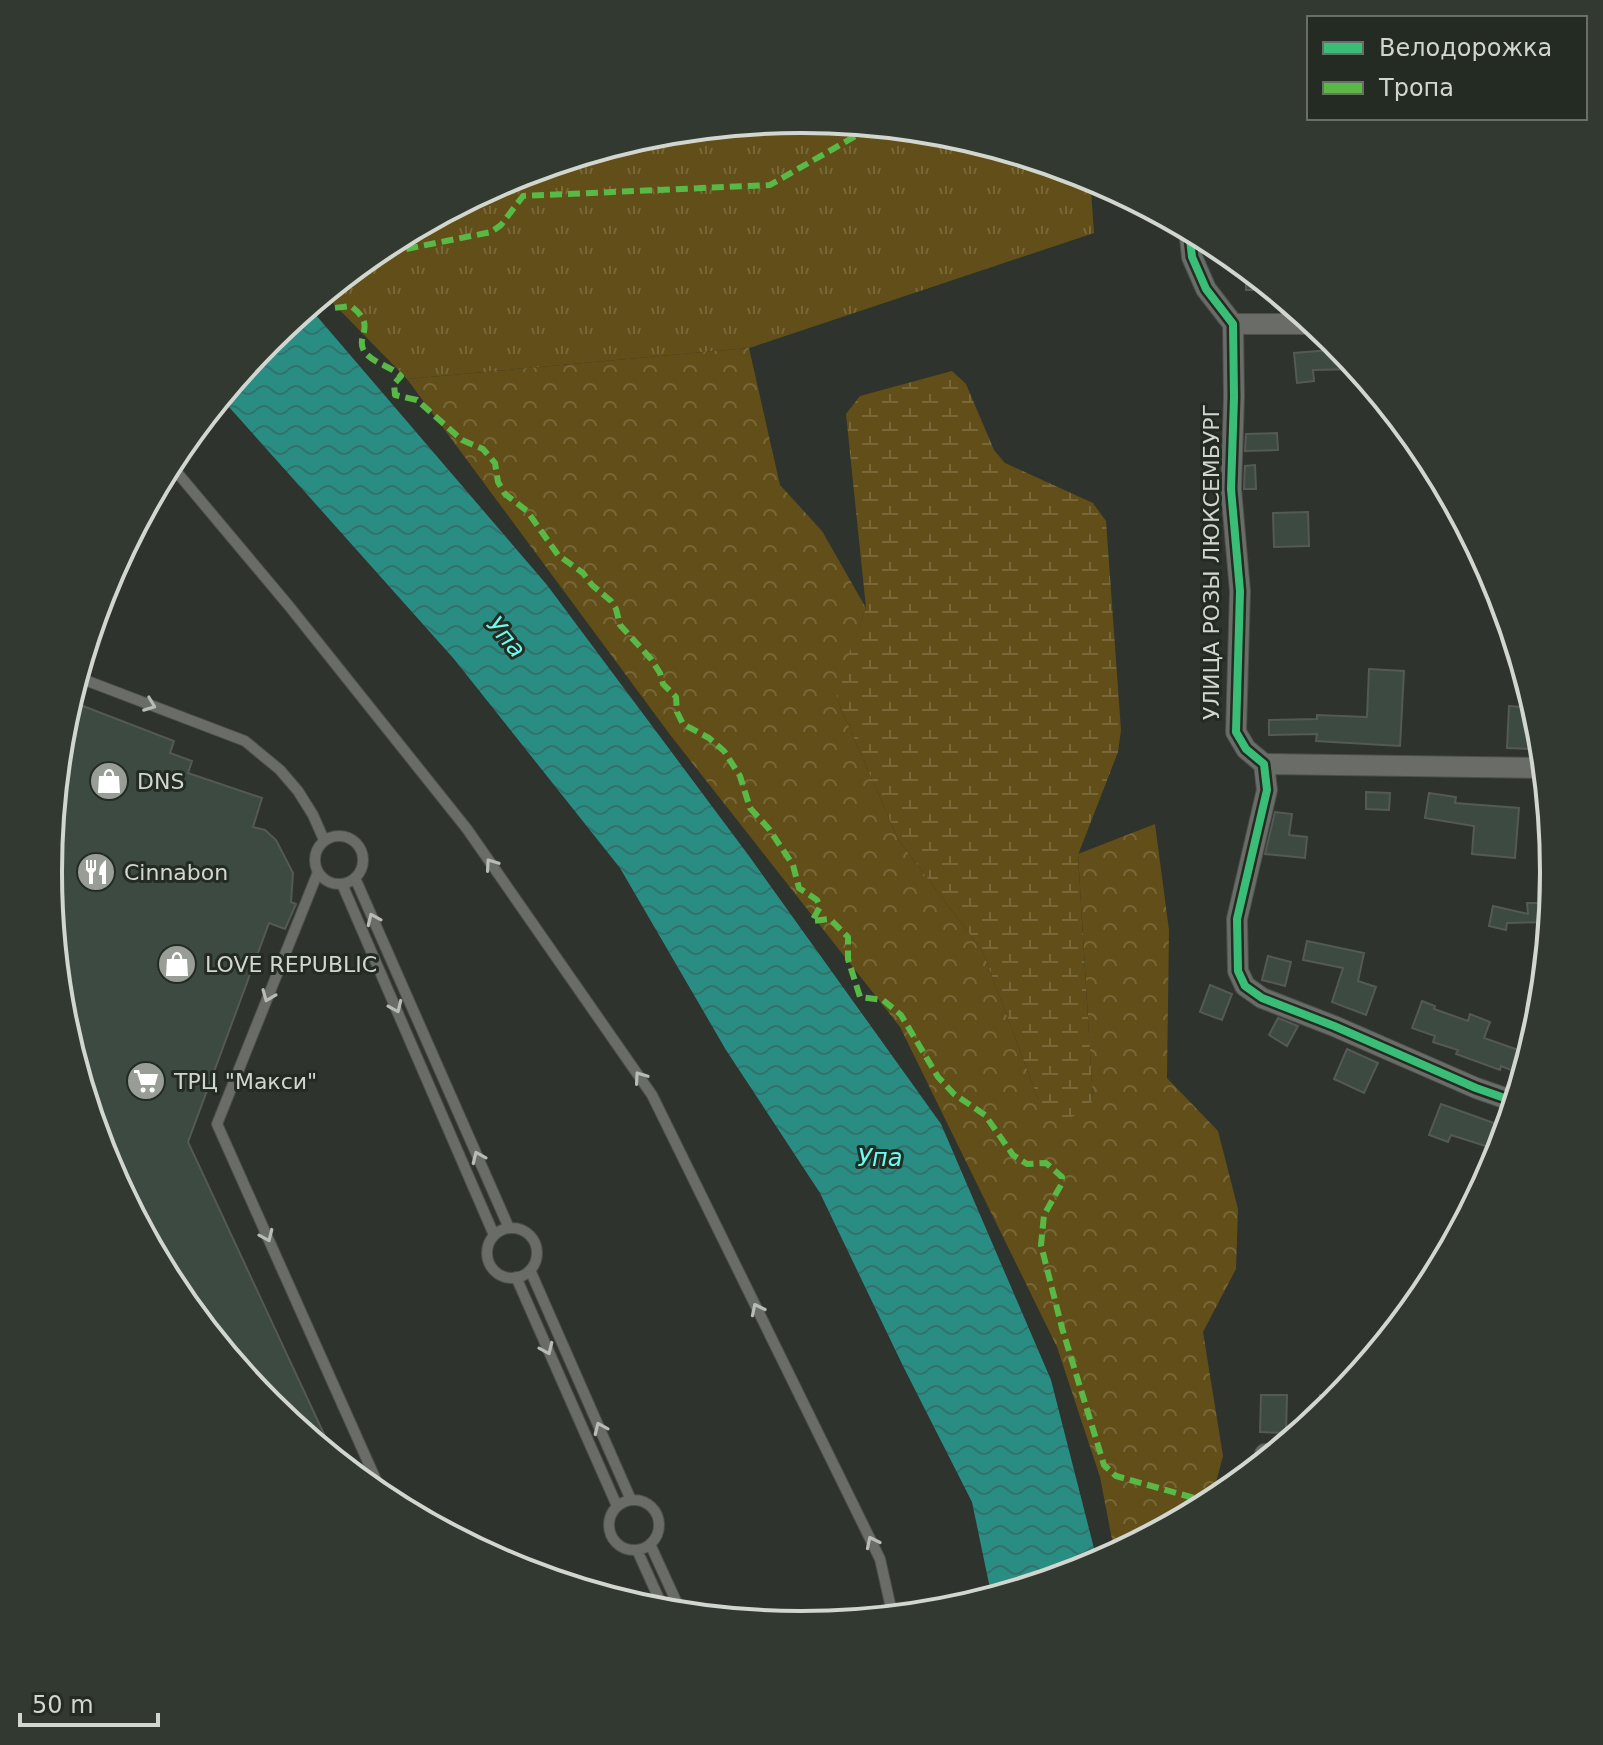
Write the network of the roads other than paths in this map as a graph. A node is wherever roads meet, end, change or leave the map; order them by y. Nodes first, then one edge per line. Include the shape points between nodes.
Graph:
1 (1191, 244) edge
2 (1233, 324) junction
3 (1296, 324) edge
4 (179, 475) edge
5 (87, 681) edge
6 (1264, 764) junction
7 (1534, 768) edge
8 (324, 840) junction
9 (318, 872) junction
10 (355, 878) junction
11 (342, 884) junction
12 (1506, 1098) edge
13 (509, 1228) junction
14 (494, 1235) junction
15 (530, 1270) junction
16 (516, 1277) junction
17 (374, 1475) edge
18 (631, 1500) junction
19 (617, 1506) junction
20 (650, 1544) junction
21 (637, 1550) junction
22 (659, 1598) edge
23 (676, 1601) edge
24 (891, 1607) edge

1 - 2 street via 1206,289
2 - 3 street
2 - 6 street, УЛИЦА РОЗЫ ЛЮКСЕМБУРГ via 1231,489 1240,591 1236,732
24 -> 4 lane via 880,1559 652,1095 467,829
5 -> 8 lane via 245,741 298,791
6 - 7 street
6 - 12 street via 1267,790 1237,919 1238,971 1245,986 1262,998
8 - 9 lane via 316,852
8 - 10 lane via 338,835 358,844 363,865
9 - 11 lane via 329,882
9 -> 17 lane via 217,1124
10 - 11 lane
13 -> 10 lane
11 -> 14 lane
13 - 14 lane
13 - 15 lane via 524,1231 534,1243 536,1257
14 - 16 lane via 487,1249 489,1262 500,1275
15 - 16 lane
18 -> 15 lane
16 -> 19 lane
18 - 19 lane
18 - 20 lane via 647,1503 657,1515 658,1531
19 - 21 lane via 609,1522 611,1535 624,1548
20 - 21 lane
20 - 23 lane
21 - 22 lane

